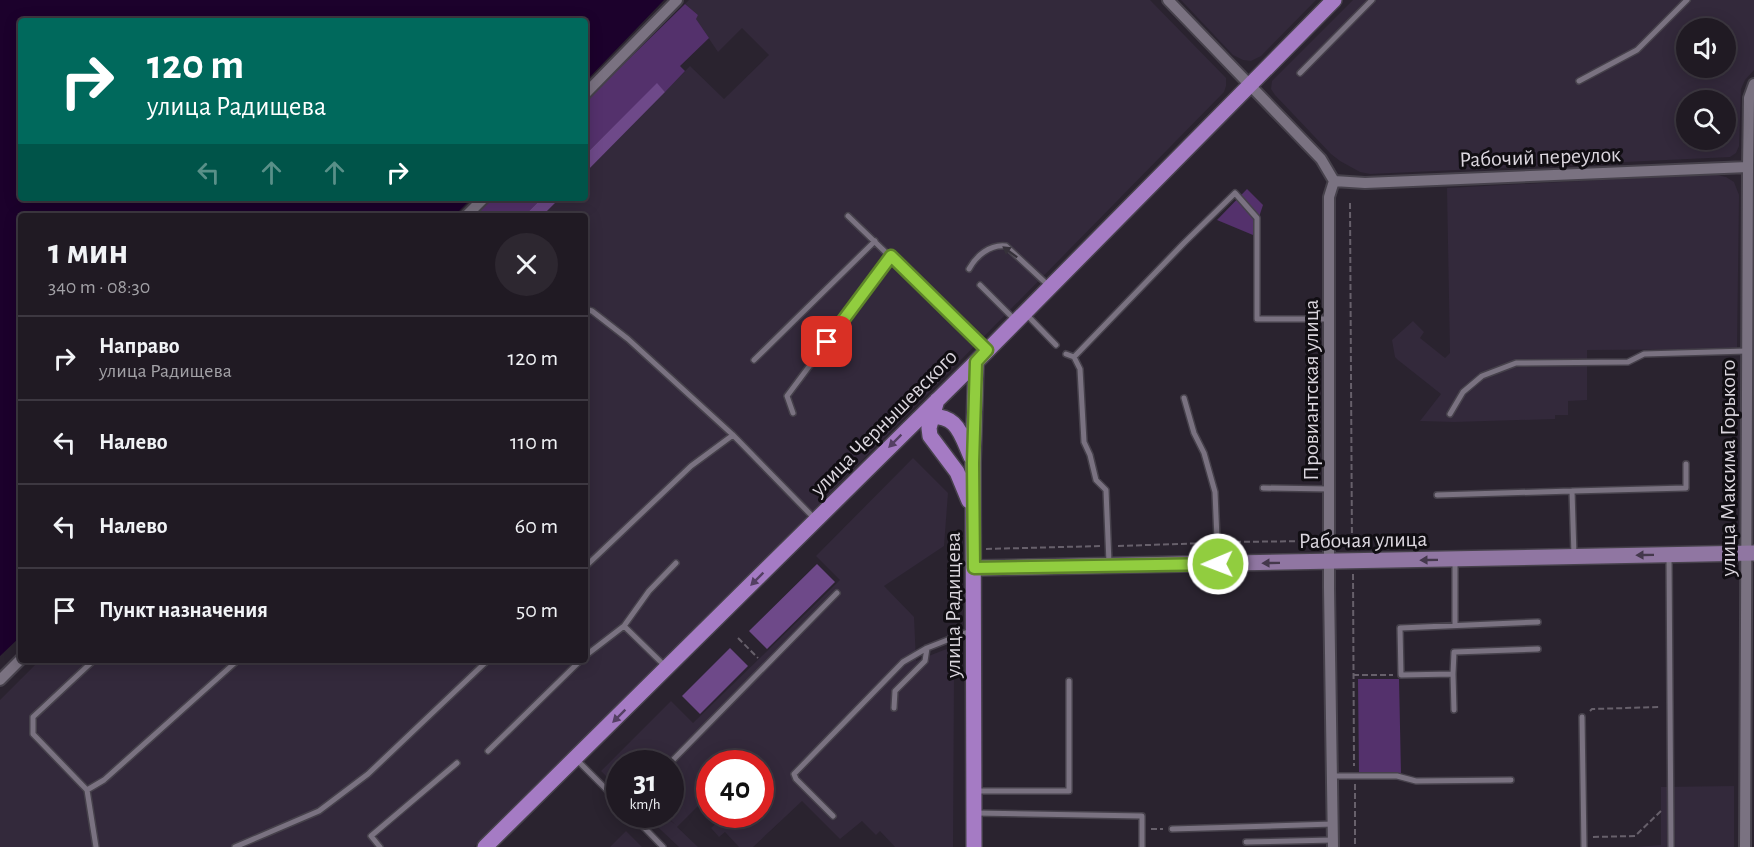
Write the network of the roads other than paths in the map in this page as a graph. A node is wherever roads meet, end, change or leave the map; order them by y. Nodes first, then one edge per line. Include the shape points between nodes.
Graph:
1 (677, 0) edge
2 (1168, 0) edge
3 (1334, 0) edge
4 (1372, 0) edge
5 (1687, 0) edge
6 (1300, 73) dead end
7 (1579, 81) dead end
8 (1249, 86) junction
9 (1752, 86) edge
10 (588, 91) edge
11 (1751, 167) edge
12 (1334, 181) junction
13 (481, 201) edge
14 (469, 213) edge
15 (848, 216) dead end
16 (875, 241) junction
17 (891, 256) junction
18 (969, 269) dead end
19 (980, 285) dead end
20 (1050, 287) junction
21 (588, 310) edge
22 (1021, 317) junction
23 (1329, 319) junction
24 (1751, 336) edge
25 (1056, 345) dead end
26 (987, 350) junction
27 (1747, 351) junction
28 (1066, 354) dead end
29 (1074, 357) junction
30 (754, 360) dead end
31 (976, 362) junction
32 (1184, 398) dead end
33 (792, 413) dead end
34 (1450, 414) dead end
35 (925, 417) junction
36 (733, 435) junction
37 (973, 463) junction
38 (1686, 464) dead end
39 (1263, 488) dead end
40 (1329, 489) junction
41 (1572, 491) junction
42 (1437, 495) dead end
43 (974, 514) junction
44 (816, 520) junction
45 (1750, 553) edge
46 (1669, 555) junction
47 (1574, 557) junction
48 (1455, 560) junction
49 (1330, 562) junction
50 (676, 563) dead end
51 (588, 564) edge
52 (1218, 564) junction
53 (1109, 566) junction
54 (974, 568) junction
55 (837, 593) dead end
56 (1538, 622) dead end
57 (624, 626) junction
58 (1455, 626) junction
59 (974, 630) junction
60 (927, 648) junction
61 (1538, 649) dead end
62 (588, 654) edge
63 (18, 662) edge
64 (91, 663) edge
65 (235, 663) edge
66 (485, 663) edge
67 (578, 663) edge
68 (668, 668) junction
69 (1453, 674) junction
70 (0, 680) edge
71 (1069, 681) dead end
72 (894, 708) dead end
73 (1454, 710) dead end
74 (1582, 717) road end
75 (488, 750) dead end
76 (683, 750) edge
77 (576, 759) junction
78 (458, 763) dead end
79 (1332, 776) junction
80 (1511, 780) dead end
81 (606, 789) edge
82 (87, 790) junction
83 (975, 791) junction
84 (974, 813) junction
85 (833, 816) dead end
86 (1333, 824) junction
87 (645, 828) edge
88 (1172, 829) road end
89 (1246, 842) dead end
90 (1333, 844) edge
91 (1671, 846) edge
92 (96, 847) edge
93 (235, 847) edge
94 (380, 847) edge
95 (485, 847) edge
96 (663, 847) edge
97 (974, 847) edge
98 (1142, 847) edge
99 (1584, 847) edge
100 (1745, 847) edge

1 - 10 street
2 - 8 street
3 - 8 main road, улица Чернышевского
4 - 6 lane
5 - 7 lane via 1637,50
8 - 12 street via 1321,159
8 - 20 main road, улица Чернышевского
9 - 11 street, улица Максима Горького
11 - 12 street, Рабочий переулок via 1365,183
11 - 24 street, улица Максима Горького
12 - 23 street, Провиантская улица via 1329,197
13 - 14 street
15 - 16 lane
16 - 17 lane
16 - 30 lane
17 - 26 lane
17 - 33 lane via 787,396
20 -> 18 lane via 1006,246 989,248
19 - 22 lane
20 - 22 main road, улица Чернышевского
21 - 36 lane via 628,339
22 - 25 lane
22 - 26 main road, улица Чернышевского
23 - 29 lane via 1257,319 1257,218 1235,193
23 - 40 street, Провиантская улица
24 - 27 street, улица Максима Горького
26 - 31 main road, улица Чернышевского
27 - 34 lane via 1644,354 1628,363 1516,363 1482,376 1463,392
27 - 45 street, улица Максима Горького
28 - 29 lane
29 - 53 lane via 1080,369 1084,442 1096,480 1106,489
31 - 35 main road, улица Чернышевского
31 - 37 main road, улица Радищева
32 - 52 lane via 1215,492
35 - 37 main road via 941,417 954,423
35 - 43 main road via 930,436 963,482
35 -> 44 main road, улица Чернышевского
36 - 44 lane
36 - 51 lane via 691,466
37 - 43 main road, улица Радищева
38 - 41 lane via 1686,488
39 - 40 lane
40 - 49 street, Провиантская улица
41 - 42 lane
41 - 47 lane
43 - 54 main road, улица Радищева
44 -> 68 main road, улица Чернышевского
45 - 46 street, Рабочая улица
45 - 100 street, улица Максима Горького
46 -> 47 street, Рабочая улица
46 - 91 lane
47 - 48 street, Рабочая улица
48 -> 49 street, Рабочая улица
48 - 58 lane
49 -> 52 street, Рабочая улица
49 - 79 street, Провиантская улица
50 - 57 lane
52 - 53 street, Рабочая улица
53 - 54 street, Рабочая улица
54 - 59 main road, улица Радищева
55 - 76 lane
56 - 58 lane
57 - 62 lane
57 - 68 lane
58 - 69 lane via 1400,628 1401,675
59 - 60 lane
59 - 83 main road, улица Радищева
60 - 72 lane via 925,661 896,690
60 - 85 lane via 903,662 794,774
61 - 69 lane via 1454,652
63 - 70 street
64 - 82 lane via 33,717 33,734
65 - 82 lane via 104,780
66 - 93 lane via 368,774 319,811
67 - 75 lane
68 -> 77 main road, улица Чернышевского
69 - 73 lane
71 - 83 lane via 1069,791
74 - 99 lane
77 - 81 lane
77 - 95 main road, улица Чернышевского
78 - 94 lane via 371,836
79 - 80 lane via 1397,776 1416,781
79 - 86 street, Провиантская улица
82 - 92 lane
83 - 84 main road, улица Радищева
84 - 97 main road, улица Радищева
84 - 98 lane via 1142,816
86 - 88 lane
86 - 90 street, Провиантская улица
87 - 96 lane
89 - 90 lane

